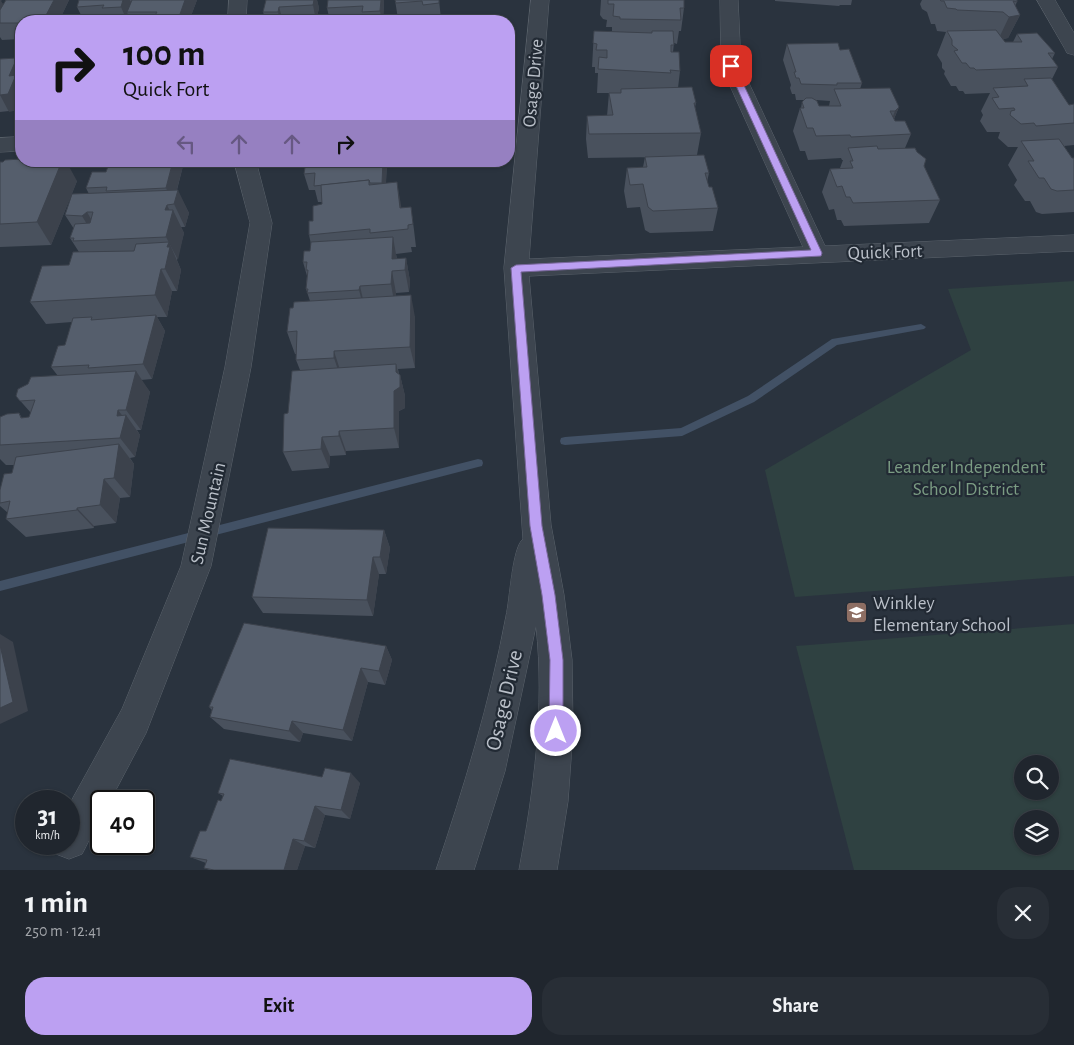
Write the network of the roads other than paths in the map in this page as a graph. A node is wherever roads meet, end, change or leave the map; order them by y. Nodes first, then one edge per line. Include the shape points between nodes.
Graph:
1 (238, 0) edge
2 (540, 0) edge
3 (730, 0) edge
4 (1046, 0) edge
5 (237, 15) edge
6 (1074, 49) edge
7 (15, 144) edge
8 (0, 145) edge
9 (247, 167) edge
10 (1074, 243) edge
11 (817, 253) junction
12 (516, 268) junction
13 (536, 526) junction
14 (80, 821) edge
15 (455, 870) edge
16 (538, 870) edge

1 - 5 street
2 - 12 street, Osage Drive
3 - 11 street via 731,66
4 - 6 street
7 - 8 street
9 - 14 street, Sun Mountain via 261,223 238,367 196,566 134,721
10 - 11 street, Quick Fort
11 - 12 street, Quick Fort
12 - 13 street, Osage Drive
13 - 15 street, Osage Drive via 522,617 486,771
13 - 16 street, Osage Drive via 556,660 550,801

